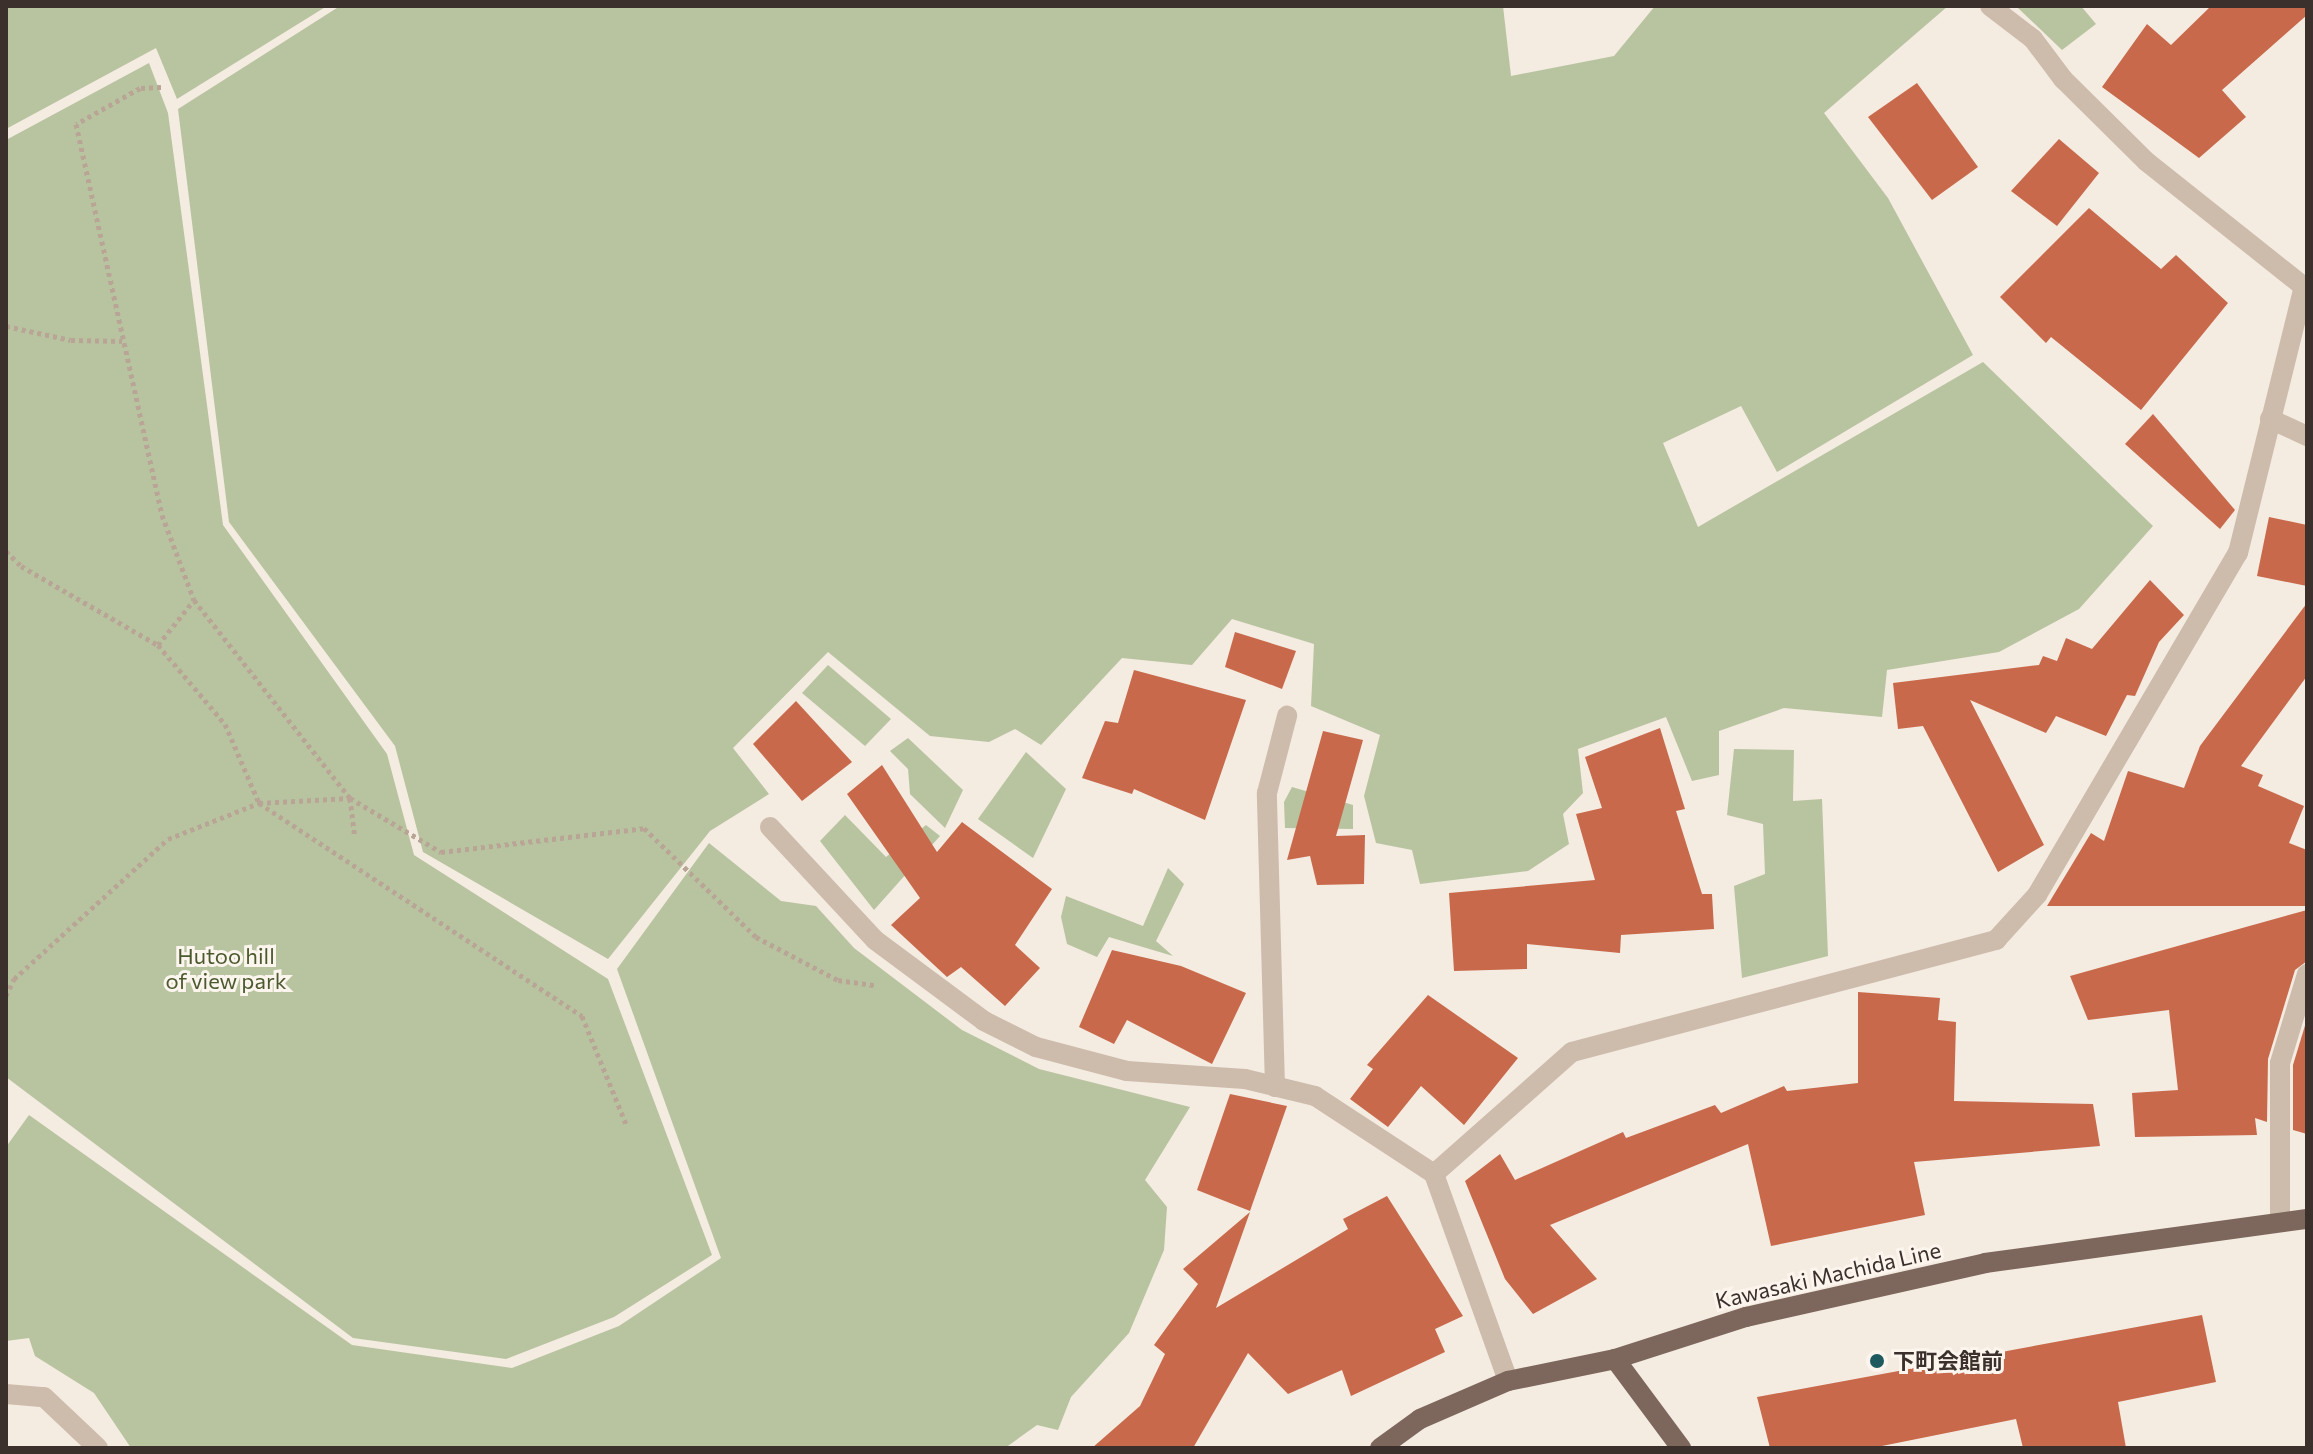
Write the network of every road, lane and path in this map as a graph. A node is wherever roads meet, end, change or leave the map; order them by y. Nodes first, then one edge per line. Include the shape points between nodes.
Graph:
1 (1990, 6) edge
2 (161, 87) dead end
3 (2306, 286) edge
4 (6, 326) edge
5 (122, 341) junction
6 (2270, 419) junction
7 (2307, 436) edge
8 (6, 551) edge
9 (194, 600) junction
10 (158, 645) junction
11 (1287, 716) dead end
12 (350, 798) junction
13 (259, 803) junction
14 (770, 827) dead end
15 (355, 836) dead end
16 (2307, 974) edge
17 (883, 986) dead end
18 (6, 996) edge
19 (1275, 1087) junction
20 (626, 1124) dead end
21 (1434, 1174) junction
22 (2307, 1219) edge
23 (2280, 1220) junction
24 (1615, 1359) junction
25 (1508, 1381) junction
26 (6, 1394) edge
27 (98, 1448) edge
28 (1380, 1448) edge
29 (1681, 1448) edge

1 - 3 street via 2033,39 2063,79 2147,162
2 - 5 path via 140,88 76,124
3 - 6 street
4 - 5 path via 71,340
5 - 9 path via 162,515
6 - 7 street
6 - 21 street via 2238,553 2037,895 1996,940 1672,1021 1572,1052
8 - 10 path via 21,566
9 - 10 path
9 - 12 path
10 - 13 path via 225,724
11 - 19 street via 1267,793
12 - 13 path
12 - 15 path
12 - 17 path via 441,852 644,828 756,937 838,980
13 - 18 path via 168,839 14,979
13 - 20 path via 582,1016
14 - 19 street via 875,940 984,1021 1036,1047 1127,1071
16 - 23 street via 2280,1063
19 - 21 street via 1315,1096
21 - 25 street
22 - 23 main road, Kawasaki Machida Line
23 - 24 main road, Kawasaki Machida Line via 1985,1263 1746,1317
24 - 25 main road, Kawasaki Machida Line
24 - 29 main road
25 - 28 main road, Kawasaki Machida Line via 1420,1419
26 - 27 street via 44,1397

